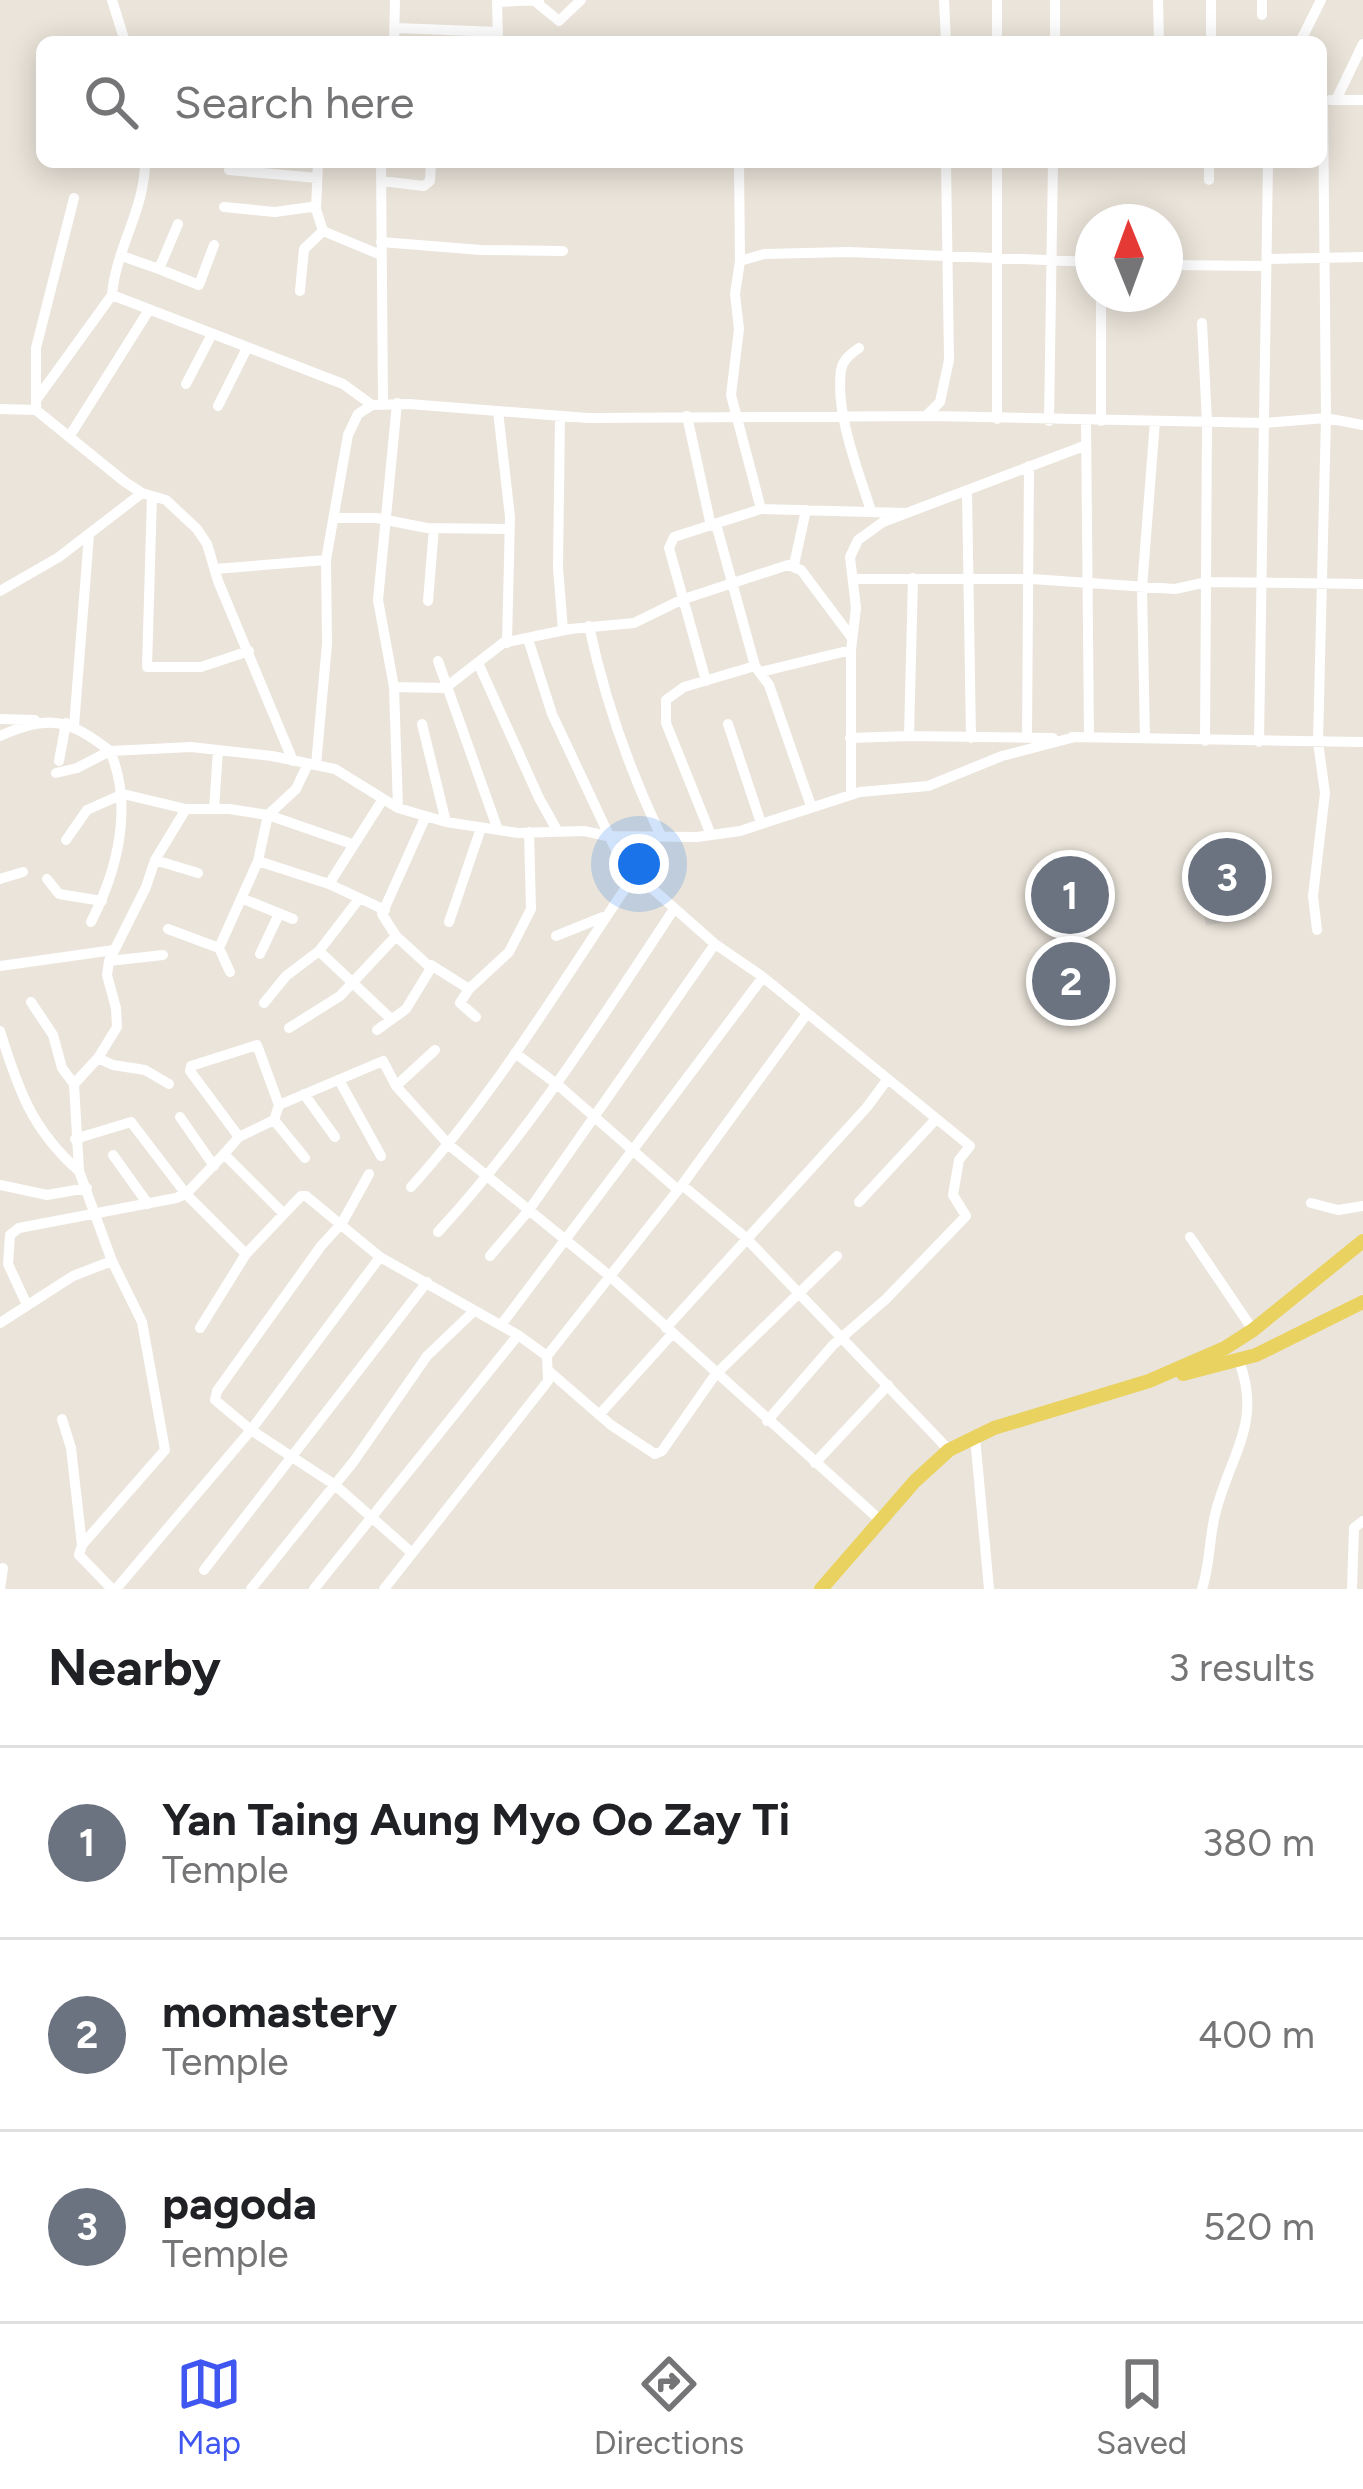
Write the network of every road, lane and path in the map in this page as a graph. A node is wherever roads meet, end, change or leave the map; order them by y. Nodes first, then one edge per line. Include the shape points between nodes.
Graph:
1 (394, 0) edge
2 (581, 0) edge
3 (944, 0) edge
4 (997, 0) edge
5 (1055, 0) edge
6 (1158, 0) edge
7 (1211, 0) edge
8 (1262, 0) edge
9 (1321, 0) edge
10 (115, 1) edge
11 (497, 1) edge
12 (537, 1) edge
13 (1262, 15) dead end
14 (397, 28) junction
15 (124, 36) edge
16 (395, 36) edge
17 (487, 36) edge
18 (498, 36) edge
19 (946, 36) edge
20 (997, 36) edge
21 (1055, 36) edge
22 (1159, 36) edge
23 (1211, 36) edge
24 (1303, 36) edge
25 (1363, 44) edge
26 (1327, 100) edge
27 (1363, 100) edge
28 (145, 168) edge
29 (318, 168) edge
30 (381, 168) edge
31 (431, 168) edge
32 (740, 168) edge
33 (946, 168) edge
34 (997, 168) edge
35 (1053, 168) edge
36 (1209, 168) edge
37 (1268, 168) edge
38 (1325, 168) edge
39 (229, 170) dead end
40 (317, 178) junction
41 (1209, 180) dead end
42 (381, 181) junction
43 (74, 198) dead end
44 (224, 207) dead end
45 (316, 209) junction
46 (178, 224) dead end
47 (322, 231) junction
48 (214, 245) dead end
49 (381, 248) junction
50 (563, 251) dead end
51 (122, 256) junction
52 (947, 256) junction
53 (998, 257) junction
54 (1323, 257) junction
55 (1363, 257) edge
56 (1050, 260) junction
57 (740, 261) junction
58 (1075, 261) edge
59 (1266, 262) junction
60 (1183, 264) edge
61 (159, 269) junction
62 (300, 291) dead end
63 (112, 295) junction
64 (148, 310) junction
65 (1101, 312) edge
66 (1202, 323) dead end
67 (212, 334) junction
68 (247, 348) junction
69 (859, 348) dead end
70 (186, 384) dead end
71 (377, 404) junction
72 (398, 404) junction
73 (35, 406) junction
74 (218, 406) dead end
75 (0, 409) edge
76 (498, 411) junction
77 (560, 416) junction
78 (687, 416) junction
79 (845, 416) junction
80 (926, 416) junction
81 (1326, 418) junction
82 (738, 419) junction
83 (997, 419) junction
84 (1049, 421) junction
85 (1086, 421) junction
86 (1101, 421) junction
87 (1155, 422) junction
88 (1207, 422) junction
89 (1265, 423) junction
90 (1363, 425) edge
91 (69, 437) junction
92 (1084, 446) junction
93 (1029, 466) junction
94 (967, 491) junction
95 (147, 495) junction
96 (761, 508) junction
97 (806, 510) junction
98 (871, 511) junction
99 (908, 513) junction
100 (335, 518) junction
101 (385, 520) junction
102 (713, 525) junction
103 (434, 528) junction
104 (509, 529) junction
105 (89, 535) junction
106 (326, 560) junction
107 (794, 565) junction
108 (215, 569) junction
109 (968, 577) junction
110 (913, 578) junction
111 (854, 579) junction
112 (1028, 579) junction
113 (1207, 582) junction
114 (1264, 582) junction
115 (730, 584) junction
116 (1322, 584) junction
117 (1363, 584) edge
118 (1087, 585) junction
119 (1142, 588) junction
120 (0, 591) edge
121 (681, 600) junction
122 (428, 601) dead end
123 (589, 626) junction
124 (563, 630) junction
125 (528, 638) junction
126 (507, 643) junction
127 (851, 644) junction
128 (249, 651) junction
129 (438, 661) dead end
130 (479, 665) junction
131 (758, 669) junction
132 (706, 681) junction
133 (394, 687) junction
134 (445, 688) junction
135 (0, 719) edge
136 (50, 722) junction
137 (422, 724) dead end
138 (728, 724) dead end
139 (70, 725) junction
140 (0, 736) edge
141 (909, 736) junction
142 (1082, 737) junction
143 (850, 738) junction
144 (970, 738) junction
145 (1028, 738) junction
146 (1145, 739) junction
147 (1205, 741) junction
148 (1259, 742) junction
149 (1318, 742) junction
150 (1363, 742) edge
151 (218, 750) junction
152 (110, 751) junction
153 (293, 761) junction
154 (311, 765) junction
155 (123, 794) junction
156 (851, 795) junction
157 (382, 799) junction
158 (812, 806) junction
159 (185, 808) junction
160 (398, 808) junction
161 (214, 809) junction
162 (268, 815) junction
163 (425, 818) junction
164 (446, 822) junction
165 (761, 824) junction
166 (481, 828) junction
167 (498, 830) junction
168 (529, 832) junction
169 (558, 832) junction
170 (711, 835) junction
171 (607, 836) junction
172 (661, 836) junction
173 (66, 840) dead end
174 (352, 844) junction
175 (155, 860) junction
176 (258, 861) junction
177 (23, 872) dead end
178 (197, 873) dead end
179 (635, 874) junction
180 (0, 879) edge
181 (47, 879) dead end
182 (329, 884) junction
183 (241, 898) junction
184 (359, 899) junction
185 (102, 901) junction
186 (674, 909) junction
187 (385, 910) junction
188 (279, 914) junction
189 (607, 916) junction
190 (293, 919) dead end
191 (92, 922) dead end
192 (449, 922) dead end
193 (168, 929) dead end
194 (1316, 931) dead end
195 (396, 936) junction
196 (556, 936) dead end
197 (715, 944) junction
198 (219, 947) junction
199 (319, 951) junction
200 (260, 954) dead end
201 (112, 955) junction
202 (163, 955) dead end
203 (431, 965) junction
204 (0, 966) edge
205 (230, 972) dead end
206 (763, 977) junction
207 (355, 983) junction
208 (469, 989) junction
209 (31, 1002) dead end
210 (264, 1003) dead end
211 (806, 1015) junction
212 (476, 1017) dead end
213 (391, 1019) junction
214 (290, 1028) dead end
215 (377, 1030) dead end
216 (1, 1036) edge
217 (435, 1050) dead end
218 (515, 1053) junction
219 (98, 1058) junction
220 (339, 1080) junction
221 (886, 1080) junction
222 (74, 1084) junction
223 (169, 1084) dead end
224 (558, 1085) junction
225 (395, 1086) junction
226 (304, 1094) junction
227 (279, 1105) junction
228 (593, 1116) junction
229 (180, 1117) dead end
230 (936, 1119) junction
231 (274, 1120) junction
232 (239, 1137) junction
233 (335, 1137) dead end
234 (75, 1139) junction
235 (449, 1145) junction
236 (633, 1150) junction
237 (224, 1154) junction
238 (113, 1155) dead end
239 (381, 1156) dead end
240 (305, 1158) dead end
241 (214, 1166) junction
242 (80, 1171) junction
243 (370, 1174) dead end
244 (488, 1176) junction
245 (0, 1185) edge
246 (411, 1187) dead end
247 (679, 1187) junction
248 (87, 1188) junction
249 (186, 1194) junction
250 (859, 1202) dead end
251 (1311, 1203) dead end
252 (148, 1204) junction
253 (1363, 1206) edge
254 (529, 1210) junction
255 (97, 1213) junction
256 (284, 1214) junction
257 (342, 1223) junction
258 (438, 1232) dead end
259 (746, 1237) junction
260 (1190, 1237) dead end
261 (567, 1241) junction
262 (1363, 1241) edge
263 (246, 1254) junction
264 (490, 1256) dead end
265 (837, 1256) dead end
266 (380, 1257) junction
267 (112, 1261) junction
268 (610, 1277) junction
269 (427, 1282) junction
270 (796, 1293) junction
271 (1363, 1302) edge
272 (27, 1305) junction
273 (474, 1311) junction
274 (0, 1323) edge
275 (501, 1325) junction
276 (200, 1328) dead end
277 (669, 1330) junction
278 (1253, 1330) junction
279 (518, 1335) junction
280 (842, 1337) junction
281 (547, 1356) junction
282 (1239, 1361) junction
283 (550, 1372) junction
284 (715, 1375) junction
285 (1149, 1382) junction
286 (888, 1385) junction
287 (599, 1415) junction
288 (62, 1419) dead end
289 (767, 1421) junction
290 (251, 1430) junction
291 (975, 1437) junction
292 (949, 1450) junction
293 (295, 1457) junction
294 (815, 1463) junction
295 (335, 1485) junction
296 (371, 1516) junction
297 (880, 1520) junction
298 (1363, 1521) edge
299 (82, 1545) junction
300 (412, 1552) junction
301 (3, 1568) edge
302 (204, 1570) dead end
303 (0, 1589) edge
304 (114, 1589) edge
305 (251, 1589) edge
306 (314, 1589) edge
307 (384, 1589) edge
308 (821, 1589) edge
309 (988, 1589) edge
310 (1202, 1589) edge
311 (1352, 1589) edge

1 - 14 street
2 - 12 street via 559,21
3 - 19 street
4 - 20 street
5 - 21 street
6 - 22 street
7 - 23 street
8 - 13 street
9 - 24 street
10 - 15 street
11 - 12 street
11 - 18 street
14 - 16 street
14 - 17 street
25 - 26 street
26 - 27 street
28 - 51 street via 142,203
29 - 40 street
30 - 42 street
31 - 42 street via 424,186
32 - 57 street
33 - 52 street
34 - 53 street
35 - 56 street
36 - 41 street
37 - 59 street
38 - 54 street
39 - 40 street
40 - 45 street
42 - 49 street
43 - 73 street via 36,348
44 - 45 street
45 - 47 street
46 - 61 street
47 - 49 street
47 - 62 street via 304,249
48 - 61 street via 199,285
49 - 50 street
49 - 71 street
51 - 61 street
51 - 63 street
52 - 53 street
52 - 57 street via 764,254
52 - 80 street via 946,387
53 - 56 street
53 - 83 street
54 - 55 street
54 - 59 street
54 - 81 street
56 - 58 street
56 - 84 street
57 - 82 street via 731,379
59 - 60 street
59 - 89 street
63 - 64 street
63 - 73 street
64 - 67 street
64 - 91 street
65 - 86 street
66 - 88 street
67 - 68 street
67 - 70 street
68 - 71 street
68 - 74 street
69 - 79 street via 842,369
71 - 72 street
71 - 100 street via 358,414 348,435
72 - 76 street
72 - 101 street
73 - 75 street
73 - 91 street
76 - 77 street
76 - 104 street
77 - 78 street
77 - 124 street
78 - 82 street
78 - 102 street
79 - 80 street
79 - 82 street
79 - 98 street
80 - 83 street
81 - 89 street
81 - 90 street
81 - 116 street
82 - 96 street
83 - 84 street
84 - 85 street
85 - 86 street
85 - 92 street
86 - 87 street
87 - 88 street
87 - 119 street
88 - 89 street
88 - 113 street
89 - 114 street
91 - 95 street
92 - 93 street
92 - 118 street
93 - 94 street
93 - 112 street
94 - 99 street
94 - 109 street
95 - 105 street
95 - 108 street via 166,500 197,529
95 - 128 street via 147,667 201,667
96 - 97 street
96 - 102 street
97 - 98 street
97 - 107 street
98 - 99 street
99 - 111 street via 858,540 850,556
100 - 101 street
100 - 106 street
101 - 103 street
101 - 133 street via 378,600
102 - 115 street
102 - 121 street via 669,542
103 - 104 street
103 - 122 street
104 - 126 street
105 - 120 street
105 - 139 street
106 - 108 street
106 - 154 street via 327,644
107 - 115 street
107 - 127 street
108 - 128 street
109 - 110 street
109 - 112 street
109 - 144 street
110 - 111 street
110 - 141 street
111 - 127 street
112 - 118 street
112 - 145 street
113 - 114 street
113 - 119 street
113 - 147 street
114 - 116 street
114 - 148 street
115 - 121 street
115 - 131 street
116 - 117 street
116 - 149 street
118 - 119 street
118 - 142 street
119 - 146 street
121 - 123 street via 634,622
121 - 132 street
123 - 124 street
123 - 172 street via 626,762
124 - 125 street
125 - 126 street
125 - 171 street
126 - 130 street
127 - 131 street
127 - 143 street
128 - 153 street
129 - 134 street
130 - 134 street
130 - 169 street
131 - 132 street
131 - 158 street
132 - 170 street via 666,700 665,713
133 - 134 street
133 - 160 street
134 - 167 street
135 - 136 street
136 - 139 street
136 - 140 street
137 - 164 street
138 - 165 street
139 - 152 street
139 - 152 street via 57,767 76,768
141 - 143 street
141 - 144 street
142 - 145 street
142 - 146 street
142 - 156 street via 928,785
143 - 156 street
144 - 145 street
146 - 147 street
147 - 148 street
148 - 149 street
149 - 150 street
149 - 194 street via 1325,793
151 - 152 street
151 - 153 street
151 - 161 street
152 - 155 street
153 - 154 street
154 - 157 street
154 - 162 street
155 - 159 street
155 - 173 street via 87,811
155 - 185 street via 113,880
156 - 158 street
157 - 160 street
157 - 174 street
158 - 165 street
159 - 161 street
159 - 175 street
160 - 163 street
161 - 162 street
162 - 174 street
162 - 176 street
163 - 164 street
163 - 187 street
164 - 166 street
165 - 170 street
166 - 167 street
166 - 192 street
167 - 168 street
168 - 169 street
168 - 208 street via 531,909 509,952
169 - 171 street
170 - 172 street
171 - 172 street
171 - 179 street
174 - 182 street
175 - 178 street
175 - 201 street
176 - 182 street
176 - 183 street
177 - 180 street
179 - 186 street
179 - 189 street
181 - 185 street via 59,894
182 - 184 street
183 - 188 street
183 - 198 street
184 - 187 street
184 - 199 street
185 - 191 street
186 - 197 street
186 - 224 street
187 - 195 street via 383,921
188 - 190 street
188 - 200 street
189 - 196 street
189 - 218 street
193 - 198 street
195 - 203 street
195 - 207 street
197 - 206 street
197 - 228 street
198 - 205 street
199 - 207 street
199 - 210 street
201 - 202 street
201 - 204 street
201 - 219 street via 107,975 117,1027
203 - 208 street
203 - 213 street via 406,1009
206 - 211 street
206 - 236 street
207 - 213 street
207 - 214 street
208 - 212 street via 460,1003
209 - 222 street
211 - 221 street
211 - 247 street
213 - 215 street
216 - 242 street via 28,1112
217 - 225 street
218 - 224 street
218 - 235 street
219 - 222 street
219 - 223 street
220 - 225 street via 383,1061
220 - 226 street
220 - 239 street
221 - 230 street
221 - 259 street
222 - 234 street
224 - 228 street
224 - 244 street
225 - 235 street
226 - 227 street
226 - 233 street
227 - 231 street
227 - 232 street via 257,1045 191,1066
228 - 236 street
228 - 254 street
229 - 241 street
230 - 250 street
230 - 280 street via 970,1146 953,1195 966,1216
231 - 232 street
231 - 240 street
232 - 237 street
234 - 242 street
234 - 249 street via 131,1122
235 - 244 street
235 - 246 street
236 - 247 street
236 - 261 street
237 - 241 street
237 - 256 street
238 - 252 street
241 - 249 street
242 - 248 street
243 - 257 street
244 - 254 street
244 - 258 street
245 - 248 street via 46,1195
247 - 259 street
247 - 268 street
248 - 255 street
249 - 252 street
249 - 263 street
251 - 253 street
252 - 255 street
254 - 261 street
254 - 264 street
255 - 267 street
255 - 272 street via 10,1235 8,1264
256 - 257 street via 306,1196
256 - 263 street
257 - 266 street
257 - 290 street via 217,1391 217,1405
259 - 270 street
259 - 277 street
260 - 278 street
261 - 268 street
261 - 275 street
262 - 278 main road
263 - 276 street
265 - 270 street
266 - 269 street
266 - 290 street
267 - 272 street
267 - 299 street via 142,1322 164,1450
268 - 277 street
268 - 281 street
269 - 273 street
269 - 293 street
270 - 280 street
270 - 284 street
271 - 282 main road
272 - 274 street
273 - 275 street
273 - 295 street via 428,1356
275 - 279 street
277 - 284 street
277 - 287 street
278 - 285 main road
279 - 281 street
279 - 296 street
280 - 286 street
280 - 289 street
281 - 283 street
282 - 285 main road
282 - 310 street via 1249,1389 1247,1418 1215,1514
283 - 287 street
283 - 300 street
284 - 287 street via 655,1454
284 - 289 street
285 - 291 main road
286 - 292 street
286 - 294 street
288 - 299 street
289 - 294 street
290 - 293 street
290 - 304 street
291 - 292 main road
291 - 309 street
292 - 297 main road
293 - 295 street
293 - 302 street
294 - 297 street
295 - 296 street
295 - 305 street
296 - 300 street
296 - 306 street
297 - 308 main road
298 - 311 street via 1354,1528
299 - 304 street via 84,1564
300 - 307 street
301 - 303 street

